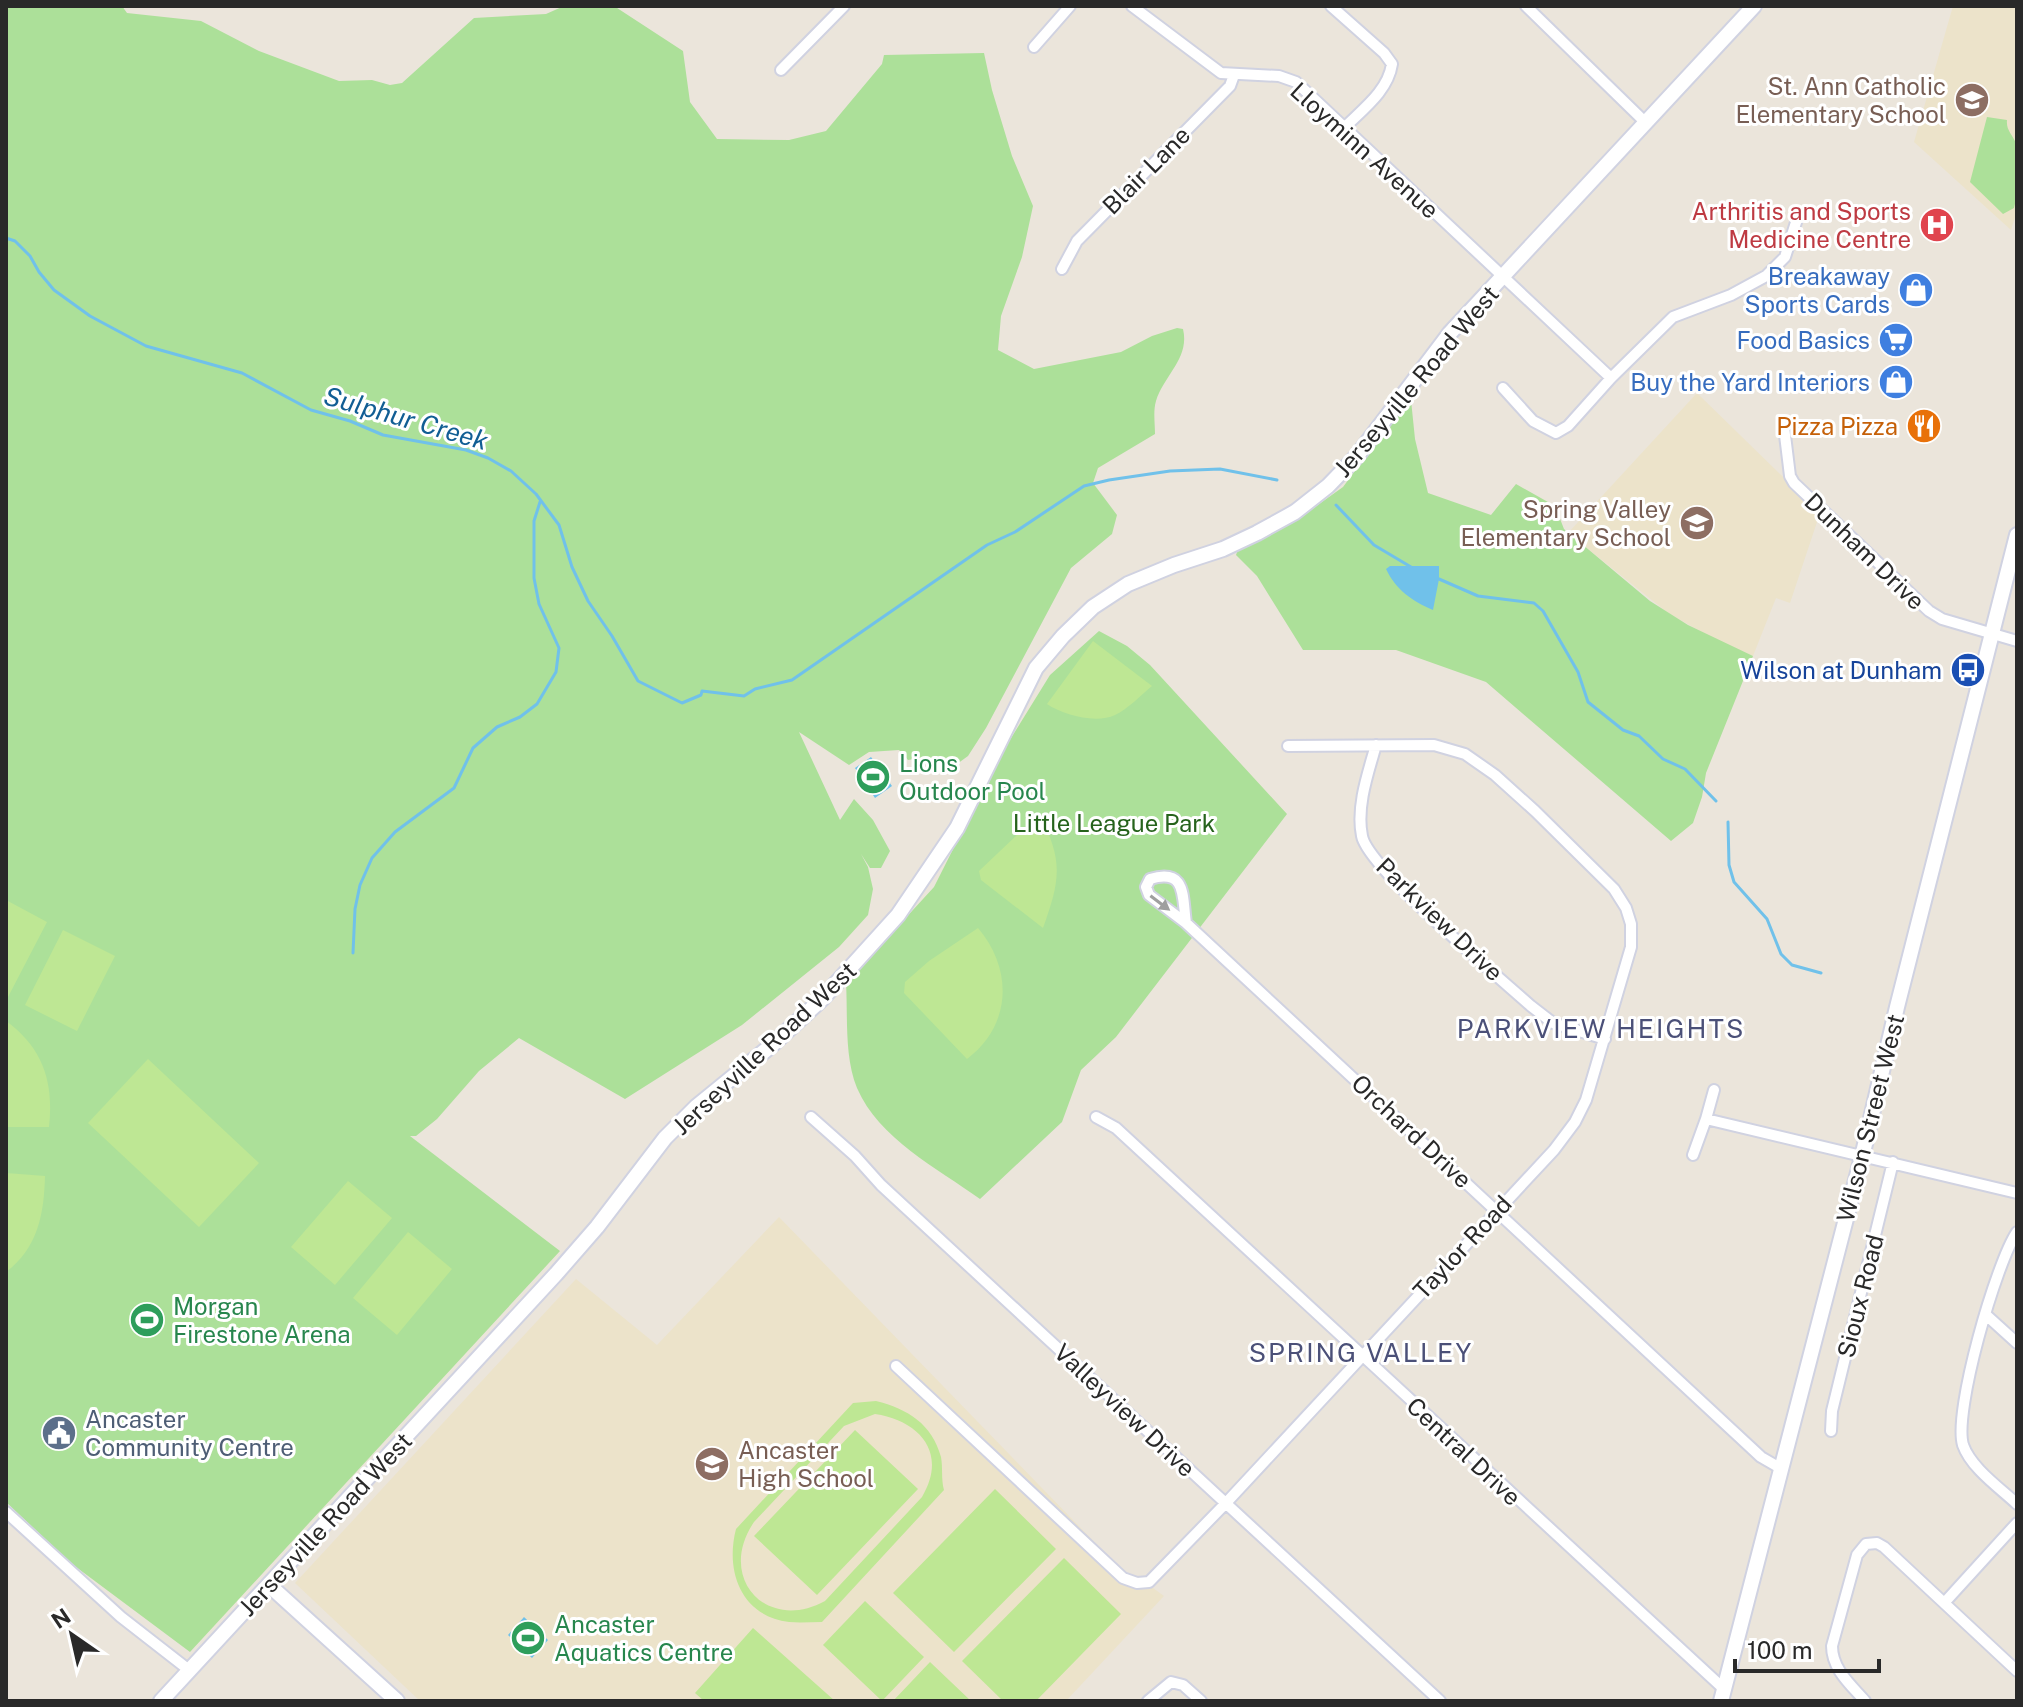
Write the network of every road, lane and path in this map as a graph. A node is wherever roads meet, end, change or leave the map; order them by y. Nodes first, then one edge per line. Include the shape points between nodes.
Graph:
1 (844, 6) edge
2 (1070, 6) edge
3 (1132, 6) edge
4 (1331, 6) edge
5 (1526, 6) edge
6 (1754, 6) edge
7 (1034, 47) dead end
8 (781, 70) dead end
9 (1234, 75) junction
10 (1645, 122) junction
11 (1344, 128) junction
12 (1798, 216) dead end
13 (1062, 269) dead end
14 (1504, 276) junction
15 (1611, 378) junction
16 (1503, 388) dead end
17 (1784, 427) dead end
18 (2017, 535) edge
19 (1992, 634) junction
20 (2017, 641) edge
21 (1376, 745) junction
22 (1288, 746) dead end
23 (1186, 923) junction
24 (1605, 1039) junction
25 (1714, 1090) dead end
26 (811, 1117) dead end
27 (1096, 1117) dead end
28 (1706, 1119) junction
29 (1693, 1155) dead end
30 (1862, 1157) junction
31 (1893, 1162) junction
32 (2017, 1193) edge
33 (1496, 1210) junction
34 (2017, 1232) edge
35 (1985, 1314) junction
36 (2017, 1343) edge
37 (1361, 1356) junction
38 (896, 1366) dead end
39 (1831, 1431) dead end
40 (1780, 1468) junction
41 (1225, 1504) junction
42 (2017, 1504) edge
43 (6, 1512) edge
44 (2017, 1523) edge
45 (269, 1585) junction
46 (1945, 1602) junction
47 (189, 1670) junction
48 (2017, 1671) edge
49 (1723, 1695) edge
50 (161, 1701) edge
51 (397, 1701) edge
52 (1148, 1701) edge
53 (1201, 1701) edge
54 (1440, 1701) edge
55 (1865, 1701) edge

1 - 8 street
2 - 7 street
3 - 9 street, Lloyminn Avenue via 1221,73
4 - 11 street via 1392,64 1382,89
5 - 10 street
6 - 10 main road, Jerseyville Road West
9 - 11 street, Lloyminn Avenue via 1279,76 1296,82
9 - 13 street, Blair Lane via 1230,86 1077,241
10 - 14 main road, Jerseyville Road West
11 - 14 street, Lloyminn Avenue
12 - 15 street via 1785,257 1766,276 1673,317
14 - 15 street, Lloyminn Avenue
14 - 45 main road, Jerseyville Road West via 1450,333 1328,486 1257,533 1128,584 1063,636 1036,668 957,828 889,926 822,999 665,1138 556,1274
15 - 16 street via 1556,433 1533,421
17 - 19 street, Dunham Drive via 1794,483 1929,611
18 - 19 main road, Wilson Street West
19 - 20 street, Dunham Drive
19 - 30 main road, Wilson Street West
21 - 22 street, Taylor Road
21 - 24 street, Parkview Drive via 1361,811 1362,839 1376,861 1531,1006 1553,1023
21 - 24 street, Taylor Road via 1434,745 1465,754 1535,811 1614,889 1631,924 1631,947
23 -> 23 street, Orchard Drive via 1175,877 1150,879 1149,895
23 - 33 street, Orchard Drive
24 - 33 street, Taylor Road via 1575,1122
25 - 28 street
26 - 41 street, Valleyview Drive
27 - 37 street, Central Drive via 1116,1128
28 - 29 street
28 - 30 street
30 - 31 street
30 - 40 main road, Wilson Street West
31 - 32 street
31 - 39 street, Sioux Road
33 - 37 street, Taylor Road
33 - 40 street, Orchard Drive via 1761,1457
34 - 35 street
35 - 36 street
35 - 42 street via 1961,1421 1963,1446 1973,1463
37 - 41 street, Taylor Road
37 - 49 street, Central Drive
38 - 41 street, Taylor Road via 1123,1578 1149,1582
40 - 49 main road, Wilson Street West
41 - 54 street, Valleyview Drive
43 - 47 street via 121,1617
44 - 46 street
45 - 47 main road, Jerseyville Road West
45 - 51 main road
46 - 48 street
46 - 55 street via 1877,1543 1866,1544 1857,1555 1832,1658
47 - 50 main road, Jerseyville Road West
52 - 53 street via 1171,1682

